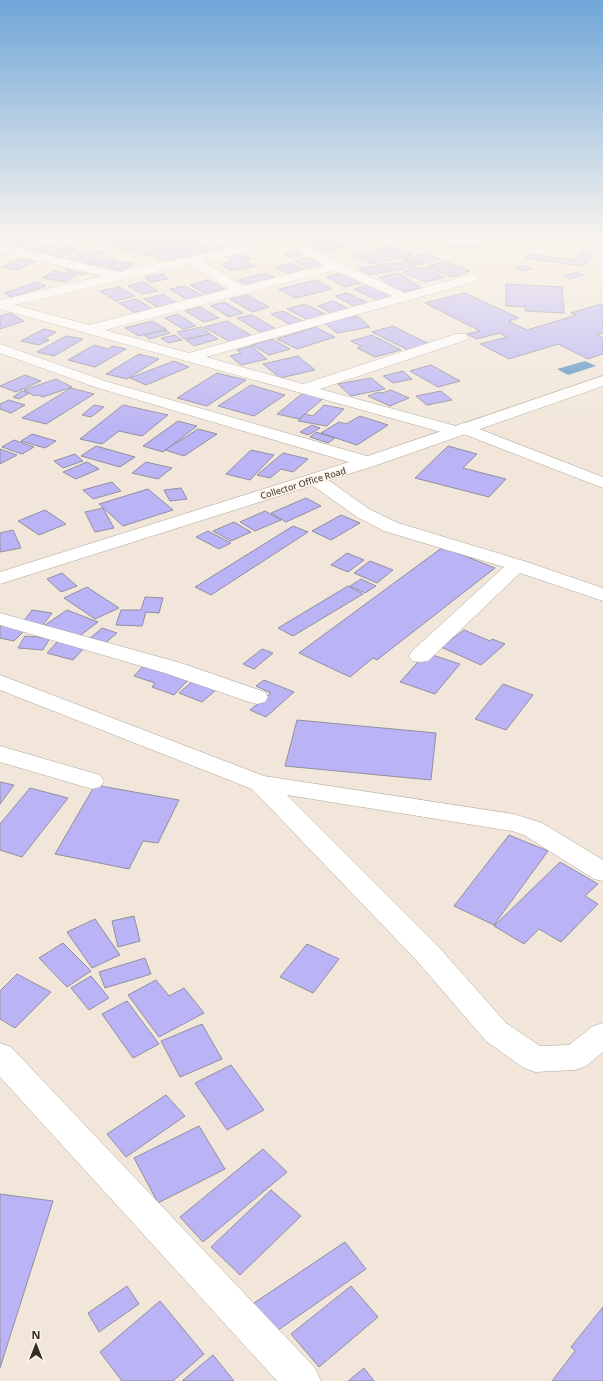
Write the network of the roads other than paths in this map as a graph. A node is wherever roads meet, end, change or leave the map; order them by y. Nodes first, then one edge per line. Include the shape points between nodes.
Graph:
1 (12, 303) edge
2 (192, 303) edge
3 (381, 303) edge
4 (2, 306) edge
5 (89, 330) junction
6 (461, 337) dead end
7 (0, 348) edge
8 (191, 357) junction
9 (603, 381) edge
10 (304, 389) junction
11 (458, 430) junction
12 (368, 462) junction
13 (316, 480) junction
14 (603, 483) edge
15 (517, 565) junction
16 (0, 578) edge
17 (603, 595) edge
18 (0, 619) edge
19 (420, 656) dead end
20 (0, 682) edge
21 (257, 697) dead end
22 (0, 754) edge
23 (92, 781) dead end
24 (260, 782) junction
25 (603, 872) edge
26 (603, 1035) edge
27 (0, 1056) edge
28 (302, 1381) edge

1 - 4 street
2 - 5 street
3 - 8 street
4 - 5 street
5 - 8 street
6 - 10 street
7 - 12 street via 103,385
8 - 10 street
9 - 11 street, Collector Office Road
10 - 11 street
11 - 12 street, Collector Office Road
11 - 14 street
12 - 13 street, Collector Office Road
13 - 15 street via 363,513 391,527
13 - 16 street, Collector Office Road
15 - 17 street
15 - 19 street
18 - 21 street via 173,668
20 - 24 street
22 - 23 street
24 - 25 street via 514,823 532,829
24 - 26 street via 427,953 496,1032 536,1059 575,1057
27 - 28 street

